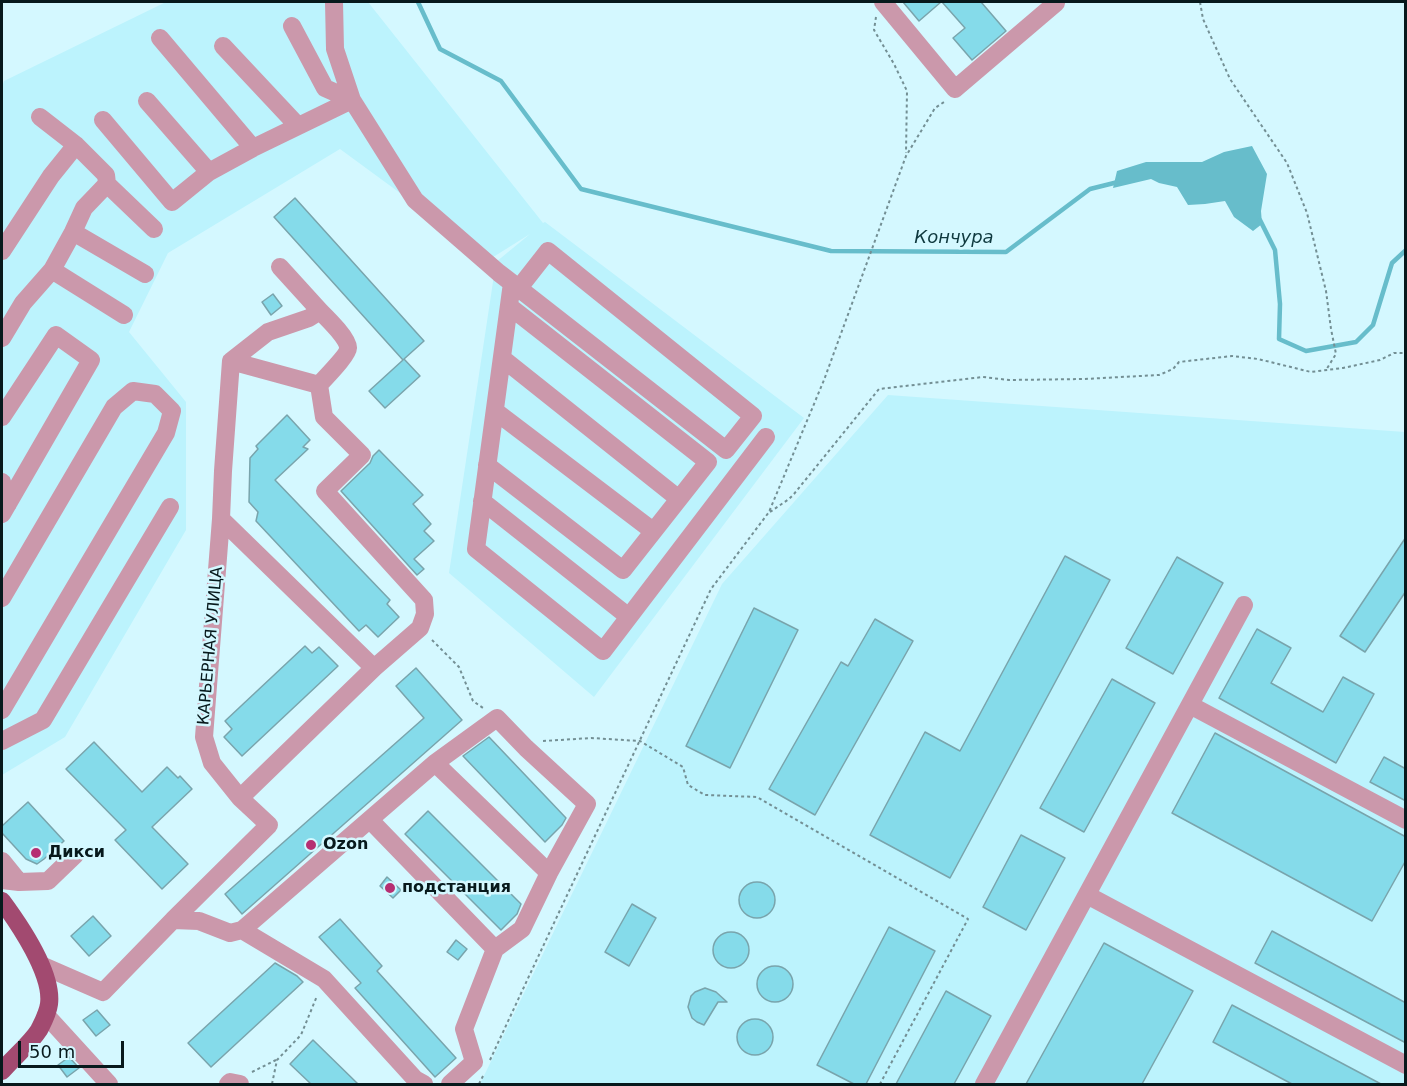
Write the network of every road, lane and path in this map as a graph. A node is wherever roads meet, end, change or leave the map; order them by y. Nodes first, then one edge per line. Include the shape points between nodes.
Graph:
1 (334, 2) edge
2 (883, 2) edge
3 (1054, 2) edge
4 (1200, 2) edge
5 (292, 26) dead end
6 (874, 30) dead end
7 (160, 38) dead end
8 (223, 46) dead end
9 (352, 100) junction
10 (147, 101) dead end
11 (40, 117) dead end
12 (103, 120) dead end
13 (298, 126) junction
14 (76, 145) junction
15 (254, 148) junction
16 (209, 171) junction
17 (107, 184) junction
18 (153, 230) dead end
19 (73, 232) junction
20 (2, 251) edge
21 (280, 267) dead end
22 (52, 270) junction
23 (145, 274) dead end
24 (515, 286) junction
25 (509, 306) junction
26 (320, 310) junction
27 (124, 315) dead end
28 (2, 338) edge
29 (1406, 353) edge
30 (502, 358) junction
31 (231, 361) junction
32 (1326, 370) junction
33 (319, 385) junction
34 (495, 411) junction
35 (2, 417) edge
36 (766, 437) dead end
37 (487, 465) junction
38 (2, 482) edge
39 (679, 499) junction
40 (483, 501) junction
41 (170, 507) dead end
42 (4, 509) edge
43 (769, 512) junction
44 (221, 519) junction
45 (654, 531) junction
46 (2, 598) edge
47 (1244, 605) dead end
48 (629, 617) junction
49 (420, 627) junction
50 (375, 668) junction
51 (1190, 705) junction
52 (2, 710) edge
53 (497, 718) junction
54 (2, 741) edge
55 (543, 741) dead end
56 (639, 741) junction
57 (435, 763) junction
58 (240, 798) junction
59 (370, 820) junction
60 (1406, 820) edge
61 (75, 855) dead end
62 (2, 861) edge
63 (549, 873) junction
64 (10, 881) edge
65 (1087, 895) junction
66 (2, 901) edge
67 (173, 920) junction
68 (242, 930) junction
69 (495, 949) junction
70 (41, 965) junction
71 (324, 979) junction
72 (46, 1015) junction
73 (277, 1060) junction
74 (489, 1064) dead end
75 (1406, 1065) edge
76 (2, 1071) edge
77 (484, 1074) dead end
78 (109, 1084) edge
79 (233, 1084) edge
80 (272, 1084) edge
81 (424, 1084) edge
82 (450, 1084) edge
83 (479, 1084) edge
84 (880, 1084) edge
85 (984, 1084) edge

1 - 9 lane via 335,50
2 - 3 lane via 955,89
4 - 32 path via 1203,19 1230,79 1287,163 1307,213 1336,354
5 - 9 lane via 325,88
6 - 43 path via 907,92 906,156 824,380
7 - 15 lane
8 - 13 lane
9 - 13 lane
9 - 24 lane via 415,200
10 - 16 lane
11 - 14 lane
12 - 16 lane via 172,202
13 - 15 lane
14 - 17 lane via 106,175
14 - 20 lane
15 - 16 lane
17 - 18 lane
17 - 19 lane via 84,208
19 - 22 lane
19 - 23 lane
21 - 26 lane
22 - 27 lane
22 - 28 lane via 23,303
24 - 24 lane via 726,450 753,416 548,251
24 - 25 lane
25 - 30 lane
25 - 39 lane via 708,462
26 - 31 lane via 309,318 268,332
26 - 33 lane via 349,348
29 - 32 path
30 - 34 lane
30 - 39 lane
31 - 33 lane
31 - 44 lane, КАРЬЕРНАЯ УЛИЦА
32 - 43 path via 1311,372 1232,356 1179,362 1159,375 1009,380 983,377 879,389 794,494
33 - 49 lane via 324,417 362,455 325,491 424,600 425,614
34 - 37 lane
34 - 45 lane
35 - 42 lane via 56,335 91,360
36 - 48 lane
37 - 40 lane
37 - 45 lane via 624,570
38 - 42 lane
39 - 45 lane
40 - 48 lane
40 - 48 lane via 476,549 603,651
41 - 54 lane via 44,720
43 - 56 path via 711,589
44 - 50 lane
44 - 58 lane, КАРЬЕРНАЯ УЛИЦА via 204,737 212,763
46 - 52 lane via 114,407 133,391 155,394 172,411 166,433
47 - 51 lane
49 - 50 lane
49 - 53 path via 459,667 473,700
50 - 58 lane
51 - 60 lane
51 - 65 lane
53 - 57 lane
53 - 63 lane via 587,804
55 - 56 path
56 - 74 path
56 - 84 path via 683,767 688,785 705,795 757,797 968,919
57 - 59 lane
57 - 63 lane
58 - 67 lane, КАРЬЕРНАЯ УЛИЦА via 269,825
59 - 68 lane
59 - 69 lane
61 - 64 lane via 48,881
62 - 64 lane
63 - 69 lane via 522,929
65 - 75 lane
65 - 85 lane
66 - 70 main road
67 - 68 lane via 199,921 230,933
67 - 70 lane via 103,992
68 - 71 lane
69 - 82 lane via 464,1029 474,1062
70 - 72 main road via 48,989
71 - 73 path via 301,1035
71 - 81 lane
72 - 76 main road via 38,1031
72 - 78 lane
73 - 79 path
73 - 80 path
77 - 83 path

